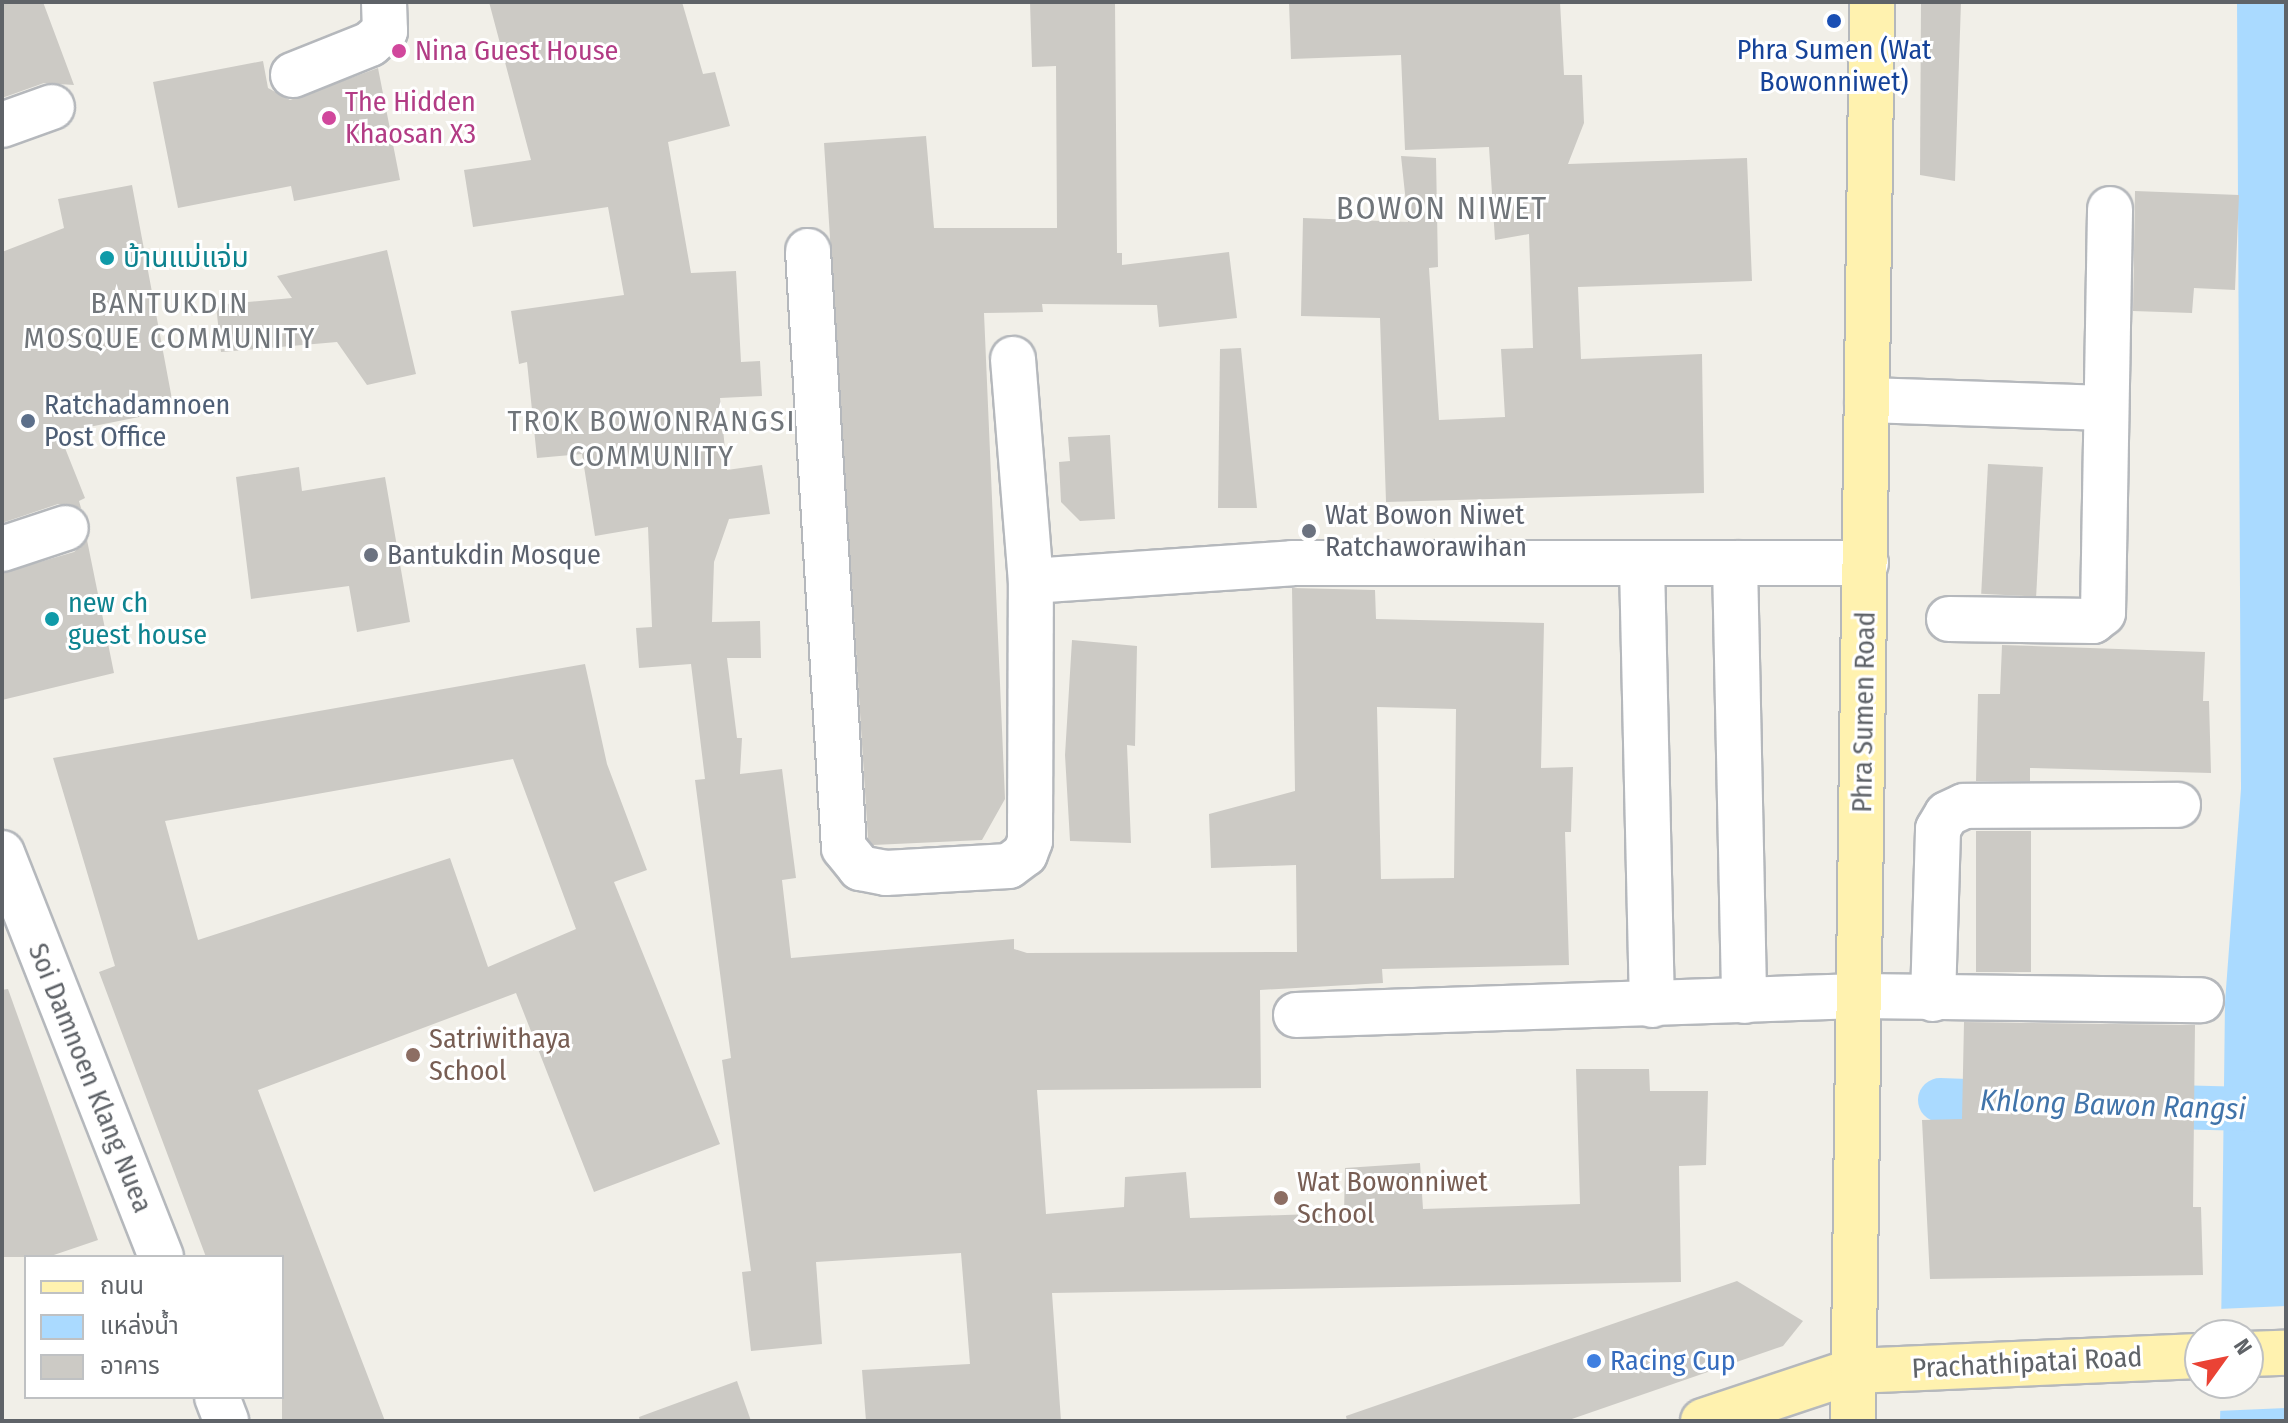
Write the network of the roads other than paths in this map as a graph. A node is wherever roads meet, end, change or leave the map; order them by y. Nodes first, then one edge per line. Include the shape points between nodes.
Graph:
1 (384, 2) edge
2 (1872, 2) edge
3 (293, 75) dead end
4 (52, 107) dead end
5 (2, 125) edge
6 (2110, 209) dead end
7 (808, 251) dead end
8 (1013, 359) dead end
9 (1867, 400) junction
10 (2106, 408) junction
11 (66, 528) dead end
12 (2, 549) edge
13 (1735, 563) junction
14 (1866, 563) junction
15 (1642, 565) junction
16 (1031, 581) junction
17 (1949, 619) dead end
18 (2178, 805) dead end
19 (2, 853) edge
20 (16, 933) edge
21 (1860, 996) junction
22 (1933, 999) junction
23 (2201, 1000) dead end
24 (1744, 1001) junction
25 (1652, 1005) junction
26 (1296, 1015) dead end
27 (160, 1255) edge
28 (2286, 1353) edge
29 (2264, 1354) edge
30 (2184, 1357) edge
31 (1853, 1371) junction
32 (218, 1399) edge
33 (226, 1421) edge
34 (1703, 1421) edge
35 (1853, 1421) edge

1 - 3 street via 385,31 370,44
2 - 9 main road, Phra Sumen Road
4 - 5 street
6 - 10 street
7 - 16 street via 844,848 860,868 886,873 1009,866 1025,854 1030,841
8 - 16 street
9 - 10 street
9 - 14 main road, Phra Sumen Road
10 - 17 street via 2099,619
11 - 12 street
13 - 14 street
13 - 15 street
13 - 24 street
14 - 21 main road, Phra Sumen Road
15 - 16 street via 1292,563
15 - 25 street
18 - 22 street via 1964,806 1947,814 1938,829
19 - 20 street, Soi Damnoen Klang Nuea
20 - 27 street, Soi Damnoen Klang Nuea
21 - 22 street
21 - 24 street
21 - 31 main road, Phra Sumen Road
22 - 23 street
24 - 25 street
25 - 26 street
28 - 29 main road
30 - 31 main road, Prachathipatai Road
31 - 34 main road, Prachathipatai Road
31 - 35 main road, Phra Sumen Road
32 - 33 street

